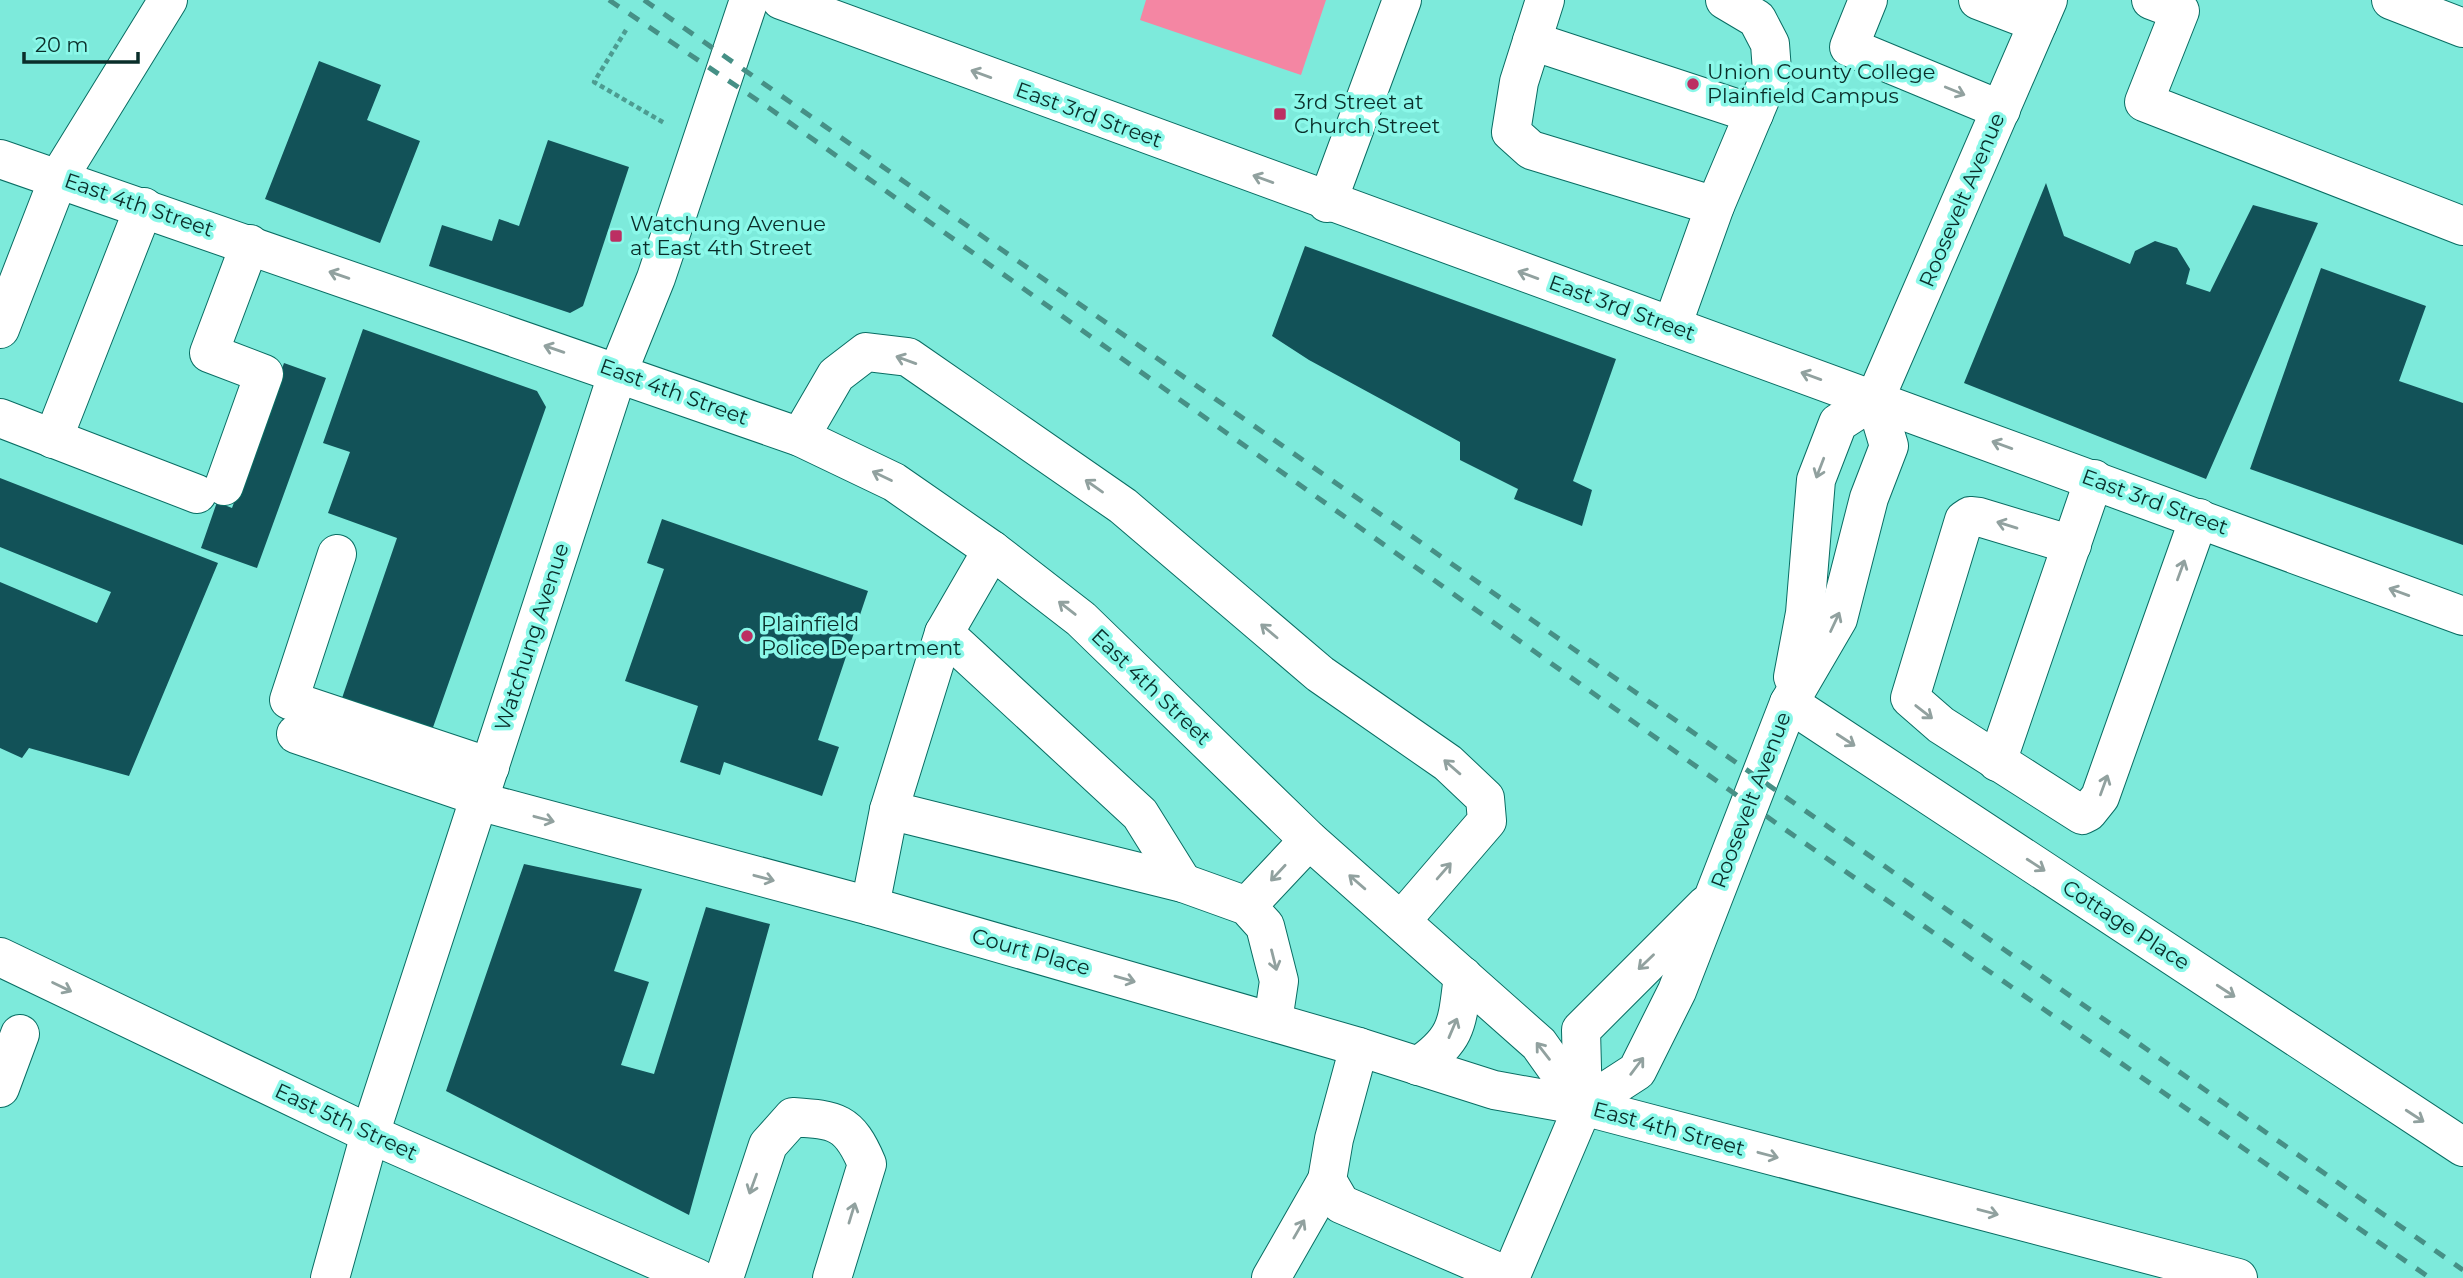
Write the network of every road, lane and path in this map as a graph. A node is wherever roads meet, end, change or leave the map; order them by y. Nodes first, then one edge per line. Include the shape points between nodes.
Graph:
1 (168, 0) edge
2 (749, 0) edge
3 (781, 0) edge
4 (1402, 0) edge
5 (1545, 0) edge
6 (1725, 0) edge
7 (1868, 0) edge
8 (1978, 0) edge
9 (2391, 0) edge
10 (2171, 4) edge
11 (2043, 11) edge
12 (2463, 28) edge
13 (626, 30) dead end
14 (1532, 41) junction
15 (2001, 110) junction
16 (1754, 114) junction
17 (700, 145) junction
18 (0, 159) edge
19 (59, 177) junction
20 (1326, 203) junction
21 (1715, 206) junction
22 (144, 207) junction
23 (2463, 226) edge
24 (250, 244) junction
25 (1672, 326) junction
26 (0, 329) edge
27 (618, 372) junction
28 (1875, 399) junction
29 (0, 418) edge
30 (800, 437) junction
31 (53, 439) junction
32 (2094, 479) junction
33 (2199, 518) junction
34 (2072, 545) junction
35 (992, 550) junction
36 (337, 554) dead end
37 (2463, 616) edge
38 (944, 633) junction
39 (1789, 703) junction
40 (296, 734) dead end
41 (1997, 762) junction
42 (483, 788) junction
43 (889, 810) junction
44 (1309, 840) junction
45 (1183, 883) junction
46 (1713, 897) junction
47 (870, 906) junction
48 (1247, 906) junction
49 (1401, 921) junction
50 (0, 957) edge
51 (1463, 976) junction
52 (1273, 1021) junction
53 (20, 1034) dead end
54 (1359, 1046) junction
55 (1418, 1066) junction
56 (0, 1088) edge
57 (1583, 1107) junction
58 (370, 1134) junction
59 (2463, 1147) edge
60 (1327, 1180) junction
61 (330, 1278) edge
62 (697, 1278) edge
63 (724, 1278) edge
64 (832, 1278) edge
65 (1271, 1278) edge
66 (1510, 1278) edge
67 (2238, 1278) edge

1 - 19 street
2 - 17 street, Watchung Avenue
20 -> 3 street, East 3rd Street
4 - 20 street
5 - 14 street
6 - 16 street via 1757,19 1769,44 1772,71
7 -> 15 street via 1849,47
8 - 11 street
9 - 12 street
10 - 23 street via 2144,102
11 - 15 street, Roosevelt Avenue
13 - 17 path via 594,82
14 - 16 street
14 - 21 street via 1511,132 1531,150
15 - 28 street, Roosevelt Avenue
16 - 21 street
17 - 27 street, Watchung Avenue via 656,278
18 - 19 street, East 4th Street
19 - 22 street, East 4th Street
19 - 26 street
25 -> 20 street, East 3rd Street
21 - 25 street
22 - 24 street, East 4th Street
22 - 31 street
27 -> 24 street, East 4th Street
24 - 31 street via 209,353 264,374 211,490
28 -> 25 street, East 3rd Street
27 - 30 street, East 4th Street
27 - 42 street, Watchung Avenue
32 -> 28 street, East 3rd Street
39 -> 28 street, Roosevelt Avenue via 1838,619 1869,498 1889,446
28 -> 39 street, Roosevelt Avenue via 1838,424 1816,480 1805,613
29 - 31 street
35 -> 30 street, East 4th Street via 894,482
49 -> 30 street via 1487,821 1485,798 1448,763 1320,674 1124,506 908,357 866,352 835,375
32 - 33 street, East 3rd Street
32 - 34 street
37 -> 33 street, East 3rd Street
41 -> 33 street via 2078,813 2088,813 2100,797
34 - 41 street
34 -> 41 street via 1979,517 1964,520 1910,698
35 - 38 street
44 -> 35 street, East 4th Street via 1082,619
36 - 42 street via 289,700
38 - 43 street
38 - 45 street via 1140,814
39 - 46 street, Roosevelt Avenue
39 -> 59 street, Cottage Place
40 - 42 street
42 -> 47 street, Court Place
42 - 58 street, Watchung Avenue
43 - 45 street
43 - 47 street
44 -> 48 street
49 -> 44 street, East 4th Street
45 - 48 street
57 -> 46 street, Roosevelt Avenue via 1637,1070 1677,991
46 -> 57 street, Roosevelt Avenue via 1581,1030
47 -> 52 street, Court Place
48 -> 52 street via 1265,926 1279,981
49 - 51 street, East 4th Street
50 -> 58 street, East 5th Street
55 -> 51 street via 1443,1049 1457,1022
57 -> 51 street, East 4th Street via 1539,1044
52 - 54 street, Court Place
53 - 56 street
54 - 55 street, Court Place
54 - 60 street
55 - 57 street, Court Place via 1494,1090
57 - 66 street, Roosevelt Avenue
57 -> 67 street, East 4th Street
58 - 61 street, Watchung Avenue
58 - 62 street, East 5th Street
65 -> 60 street
60 - 66 street via 1341,1204
64 -> 63 street via 867,1164 859,1144 834,1120 793,1117 768,1145

